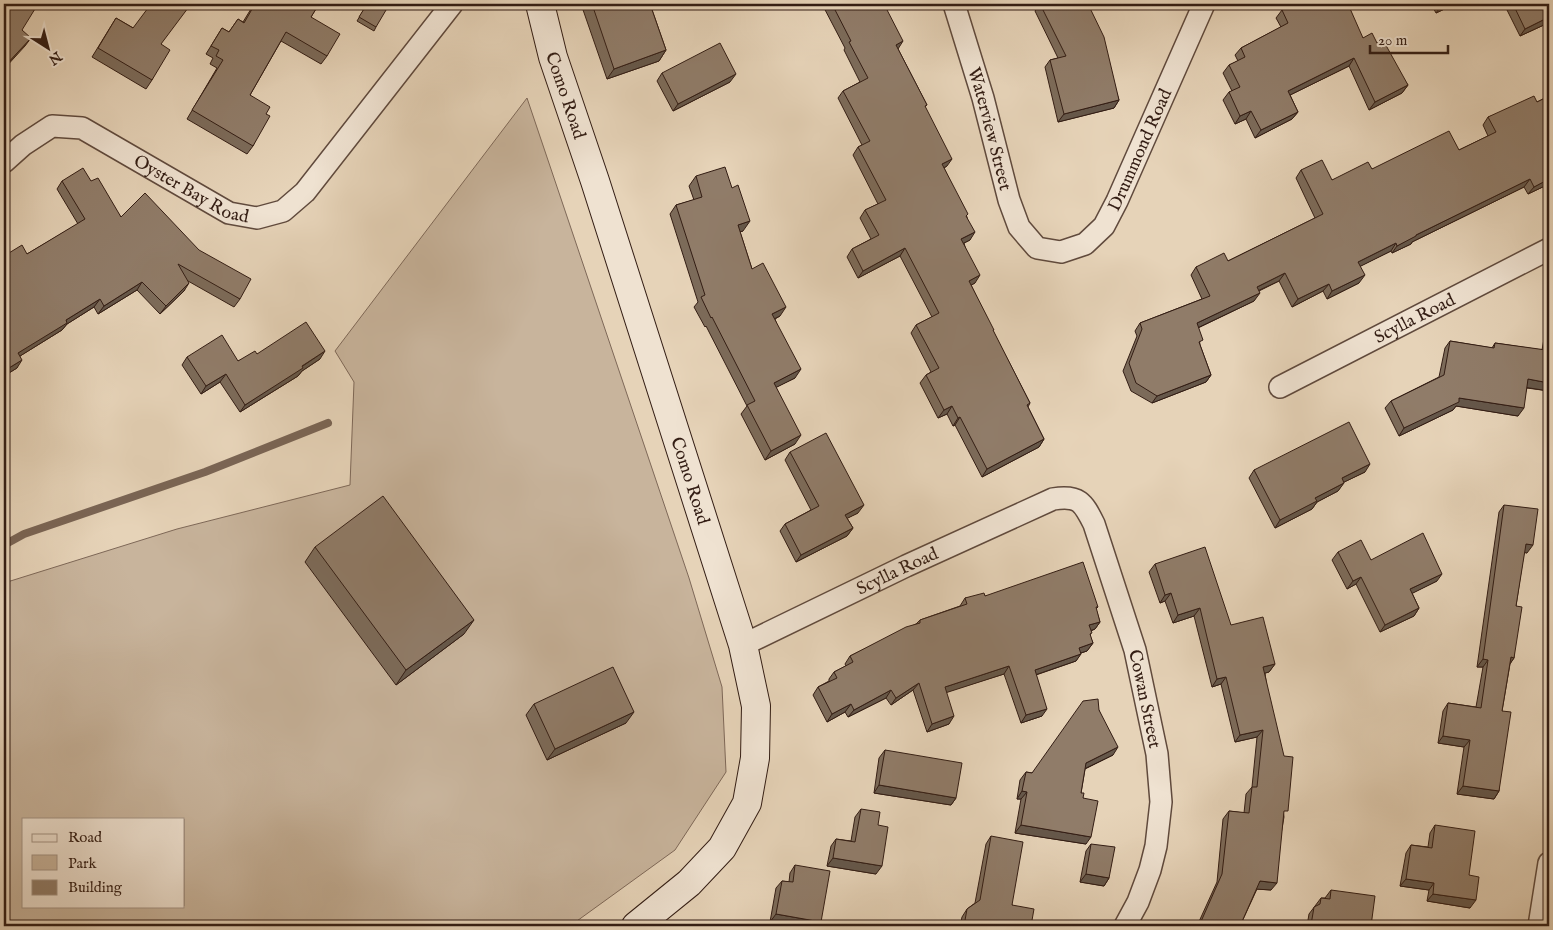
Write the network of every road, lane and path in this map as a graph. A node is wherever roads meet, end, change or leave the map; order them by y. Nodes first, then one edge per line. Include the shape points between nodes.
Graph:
1 (452, 4) edge
2 (540, 4) edge
3 (954, 4) edge
4 (1204, 4) edge
5 (4, 162) edge
6 (1037, 248) joint
7 (1549, 249) edge
8 (1280, 387) dead end
9 (1053, 499) joint
10 (743, 645) junction
11 (1549, 863) edge
12 (636, 926) edge
13 (1125, 926) edge
14 (1539, 926) edge

1 - 5 street, Oyster Bay Road via 305,192 283,210 257,218 229,212 82,128 52,126
2 - 10 street, Como Road via 553,57
3 - 6 street, Waterview Street via 983,98 1009,200 1019,227
4 - 6 street, Drummond Road via 1104,226 1085,244 1061,252
7 - 8 street, Scylla Road
9 - 10 street, Scylla Road
9 - 13 street, Cowan Street via 1067,497 1078,501 1094,524 1134,650 1157,754 1161,802 1156,846 1138,902
10 - 12 street, Como Road via 756,706 755,758 747,803 722,848 689,883
11 - 14 street

